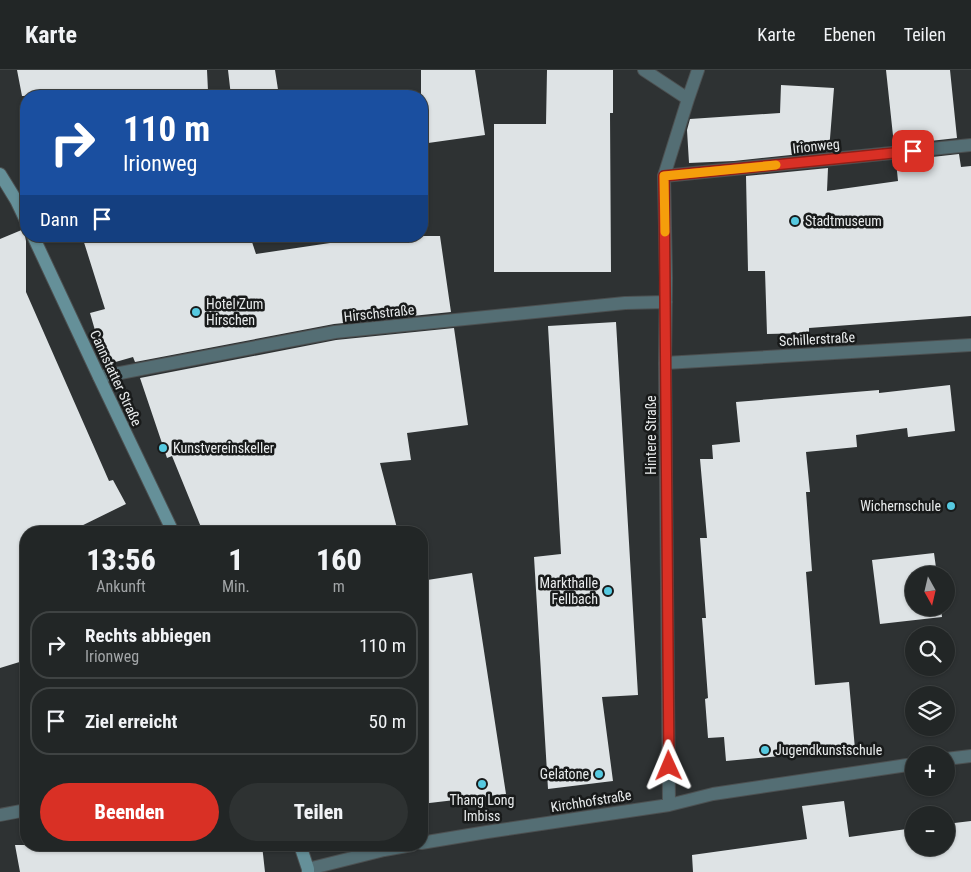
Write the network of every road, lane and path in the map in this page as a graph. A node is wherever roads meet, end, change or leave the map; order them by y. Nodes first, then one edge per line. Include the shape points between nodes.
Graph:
1 (644, 70) edge
2 (698, 70) edge
3 (688, 99) junction
4 (971, 145) edge
5 (0, 174) edge
6 (664, 176) junction
7 (20, 208) edge
8 (37, 242) edge
9 (666, 302) junction
10 (971, 346) edge
11 (665, 363) junction
12 (99, 377) junction
13 (170, 526) edge
14 (971, 756) edge
15 (955, 758) edge
16 (905, 765) edge
17 (669, 804) junction
18 (20, 811) edge
19 (0, 816) edge
20 (428, 842) edge
21 (302, 851) edge
22 (380, 851) edge
23 (308, 870) edge

1 - 3 street
2 - 3 street, Hintere Straße
3 - 6 street, Hintere Straße
4 - 6 street, Irionweg
5 - 7 street
6 - 9 street, Hintere Straße
8 - 12 street, Cannstatter Straße
9 - 11 street, Hintere Straße
9 - 12 street, Hirschstraße via 624,303 335,332
10 - 11 street, Schillerstraße
11 - 17 street, Hintere Straße
12 - 13 street, Cannstatter Straße
14 - 15 street
16 - 17 street, Kirchhofstraße via 713,794
17 - 20 street, Kirchhofstraße
18 - 19 street
21 - 23 street
22 - 23 street

